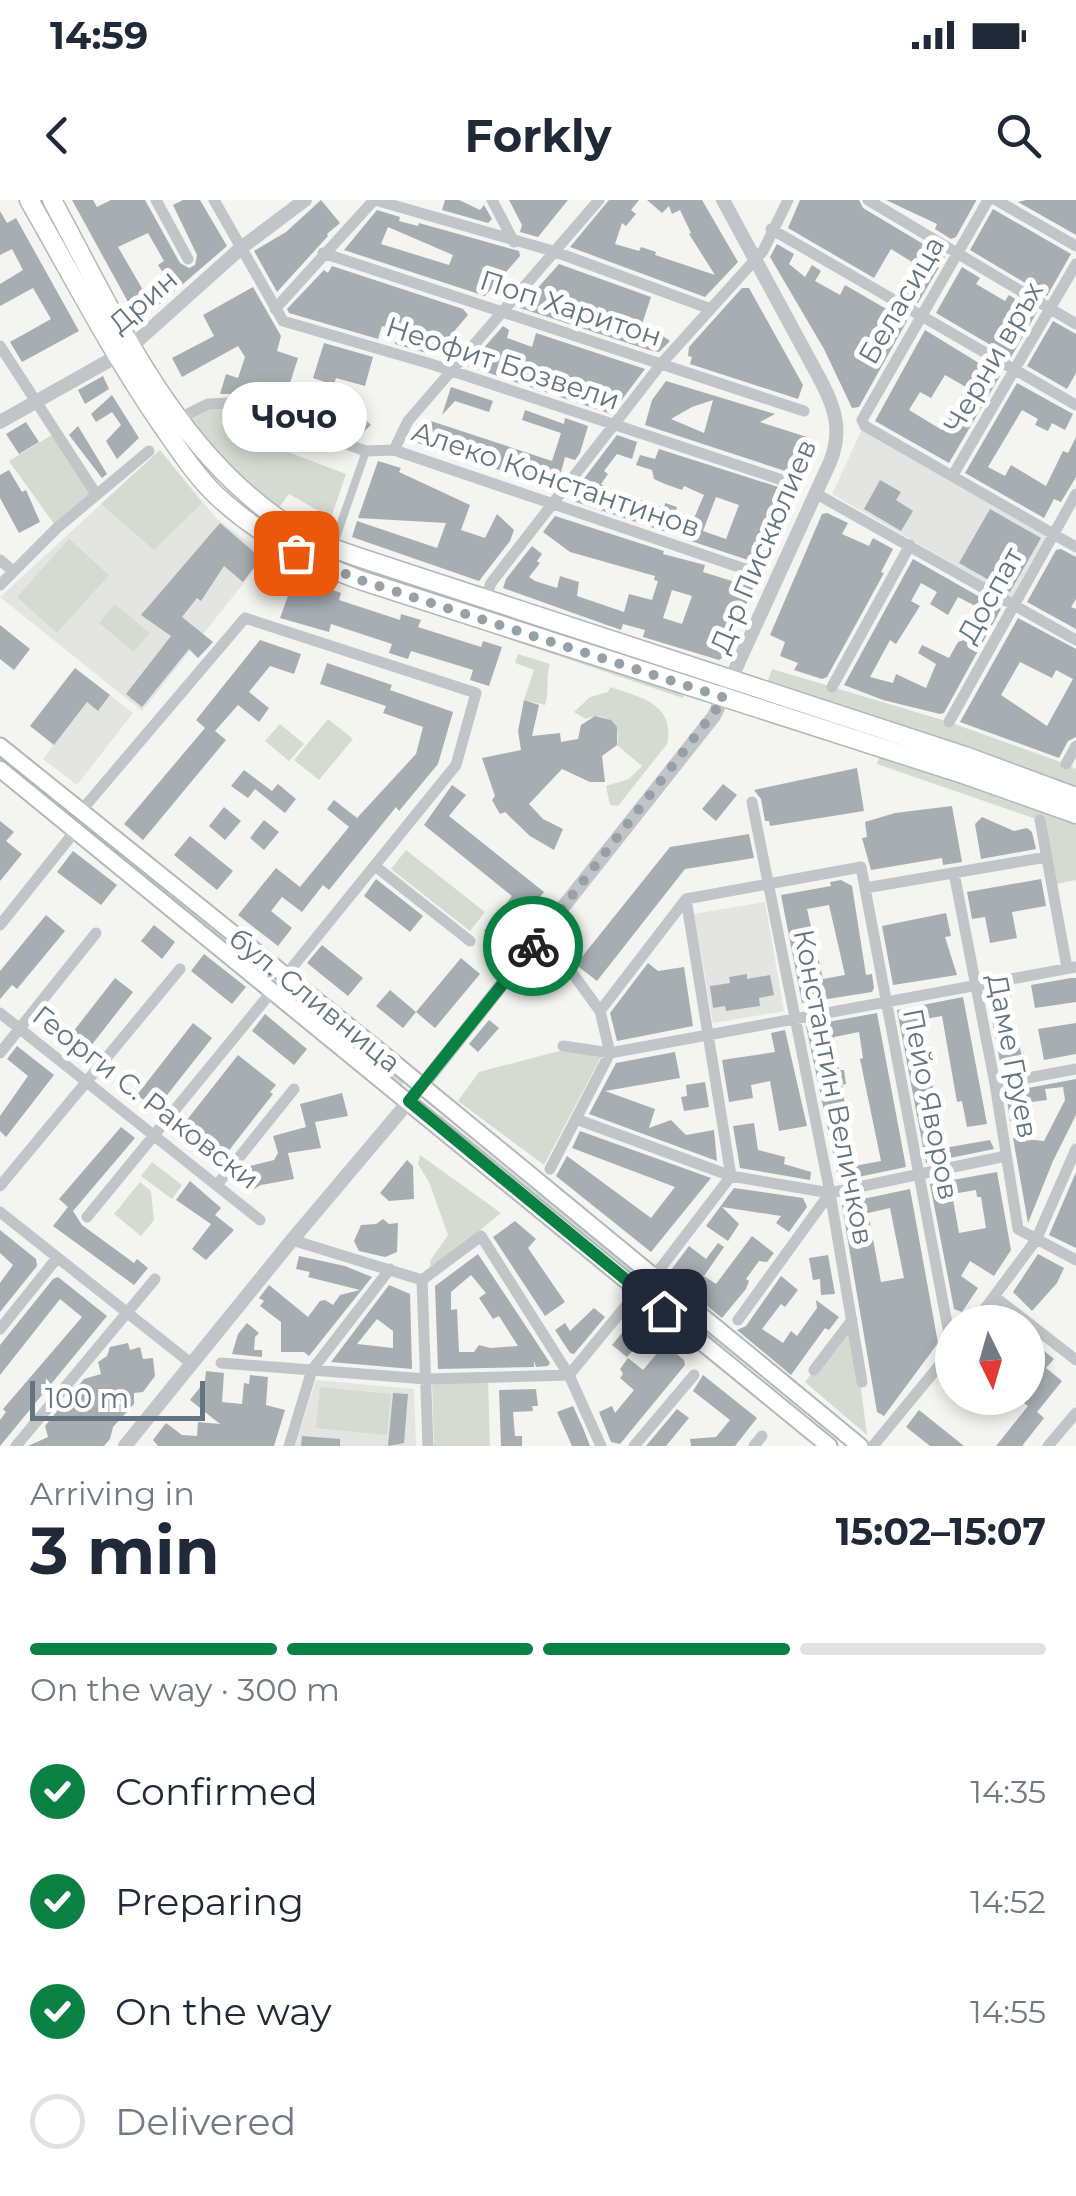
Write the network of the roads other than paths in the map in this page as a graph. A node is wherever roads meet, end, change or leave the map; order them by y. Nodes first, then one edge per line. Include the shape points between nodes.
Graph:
1 (30, 200) edge
2 (52, 200) edge
3 (156, 200) edge
4 (214, 200) edge
5 (305, 200) edge
6 (374, 200) edge
7 (492, 200) edge
8 (599, 200) edge
9 (723, 200) edge
10 (788, 200) edge
11 (868, 200) edge
12 (992, 200) edge
13 (771, 229) junction
14 (745, 240) junction
15 (514, 242) junction
16 (1076, 246) edge
17 (241, 248) junction
18 (554, 252) junction
19 (324, 253) junction
20 (957, 253) junction
21 (755, 257) junction
22 (188, 259) dead end
23 (1076, 264) edge
24 (708, 308) junction
25 (275, 309) junction
26 (1050, 309) junction
27 (501, 312) junction
28 (921, 314) junction
29 (1076, 324) edge
30 (0, 346) edge
31 (124, 351) junction
32 (661, 364) junction
33 (1014, 369) junction
34 (450, 370) junction
35 (35, 402) junction
36 (1076, 405) edge
37 (804, 410) dead end
38 (180, 418) junction
39 (0, 422) edge
40 (614, 425) junction
41 (394, 450) junction
42 (149, 451) dead end
43 (366, 451) junction
44 (954, 474) junction
45 (788, 482) dead end
46 (815, 492) junction
47 (96, 494) junction
48 (1076, 494) edge
49 (551, 504) junction
50 (1053, 533) junction
51 (910, 545) junction
52 (1076, 547) edge
53 (333, 548) junction
54 (0, 560) edge
55 (745, 569) dead end
56 (12, 570) junction
57 (0, 585) edge
58 (485, 599) junction
59 (1013, 605) junction
60 (1076, 640) edge
61 (733, 680) junction
62 (832, 687) dead end
63 (725, 698) junction
64 (949, 722) dead end
65 (0, 746) edge
66 (1076, 746) edge
67 (1066, 764) dead end
68 (0, 769) edge
69 (1076, 796) edge
70 (752, 802) dead end
71 (82, 811) junction
72 (1076, 814) edge
73 (1040, 820) dead end
74 (76, 830) junction
75 (1047, 857) junction
76 (374, 866) junction
77 (954, 873) junction
78 (770, 885) junction
79 (865, 888) junction
80 (686, 900) junction
81 (0, 924) edge
82 (96, 933) dead end
83 (543, 933) junction
84 (470, 941) dead end
85 (1072, 967) edge
86 (180, 969) dead end
87 (286, 974) junction
88 (973, 986) junction
89 (273, 990) junction
90 (885, 1002) junction
91 (600, 1011) junction
92 (0, 1013) edge
93 (794, 1018) junction
94 (20, 1029) junction
95 (708, 1034) junction
96 (563, 1046) dead end
97 (610, 1052) junction
98 (0, 1053) edge
99 (1076, 1068) edge
100 (88, 1083) junction
101 (995, 1084) junction
102 (421, 1086) junction
103 (294, 1088) dead end
104 (409, 1101) junction
105 (576, 1120) junction
106 (154, 1135) junction
107 (1076, 1149) edge
108 (1006, 1156) junction
109 (550, 1168) dead end
110 (920, 1172) junction
111 (732, 1176) junction
112 (217, 1185) junction
113 (0, 1186) edge
114 (830, 1193) junction
115 (0, 1212) edge
116 (86, 1217) dead end
117 (260, 1220) dead end
118 (292, 1240) junction
119 (1036, 1240) junction
120 (57, 1258) junction
121 (1076, 1260) edge
122 (390, 1269) junction
123 (653, 1278) junction
124 (154, 1280) dead end
125 (422, 1280) junction
126 (639, 1290) junction
127 (995, 1297) junction
128 (944, 1305) edge
129 (988, 1305) edge
130 (127, 1313) junction
131 (738, 1320) dead end
132 (852, 1320) junction
133 (0, 1329) edge
134 (1076, 1360) edge
135 (220, 1363) dead end
136 (192, 1364) junction
137 (312, 1370) junction
138 (814, 1370) dead end
139 (935, 1371) edge
140 (569, 1375) junction
141 (694, 1375) dead end
142 (426, 1379) junction
143 (862, 1382) dead end
144 (1076, 1413) edge
145 (16, 1446) edge
146 (125, 1446) edge
147 (289, 1446) edge
148 (428, 1446) edge
149 (602, 1446) edge
150 (634, 1446) edge
151 (828, 1446) edge
152 (860, 1446) edge
153 (873, 1446) edge
154 (1048, 1446) edge

1 - 31 main road
2 - 31 main road
3 - 22 street
4 - 17 street
5 - 17 street, Дрин
6 - 15 street
6 - 19 street
7 - 15 street
8 - 18 street
9 - 14 street, Д-р Пискюлиев
10 - 13 street
11 - 20 street
12 - 16 street
12 - 20 street, Беласица
13 - 14 street
13 - 21 street
13 - 28 street
14 - 21 street, Д-р Пискюлиев
15 - 18 street
17 - 25 street
17 - 31 street, Дрин
18 - 24 street
18 - 27 street
19 - 25 street
19 - 27 street, Поп Харитон
20 - 26 street
20 - 28 street, Беласица
21 - 24 street
21 - 46 street, Д-р Пискюлиев via 836,416 836,447
23 - 26 street, Черни връх
24 - 32 street
25 - 34 street, Неофит Бозвели via 282,321
26 - 29 street
26 - 33 street, Черни връх
27 - 32 street, Поп Харитон
27 - 34 street
28 - 33 street
28 - 44 street, Беласица via 864,414 865,426
30 - 35 street
31 - 35 street, Дрин
31 - 38 main road
31 - 63 main road via 160,422 215,494 286,548 360,580
32 - 37 street, Поп Харитон
32 - 40 street
33 - 36 street
33 - 44 street, Черни връх
34 - 40 street, Неофит Бозвели
34 - 41 street via 408,421
35 - 39 street, Дрин
35 - 47 street
38 - 43 street, Алеко Константинов via 208,404 229,403
38 - 53 main road via 214,463 259,504
40 - 45 street, Неофит Бозвели
40 - 49 street
41 - 43 street, Алеко Константинов
41 - 49 street, Алеко Константинов
42 - 47 street
43 - 53 street
44 - 50 street
46 - 51 street
46 - 61 street, Д-р Пискюлиев
47 - 56 street
48 - 50 street, Доспат
49 - 55 street, Алеко Константинов
49 - 58 street
50 - 52 street
50 - 59 street, Доспат
51 - 59 street
51 - 62 street
53 - 58 main road
54 - 56 street
56 - 57 street
58 - 61 main road
59 - 60 street
59 - 64 street, Доспат
61 - 63 street, Д-р Пискюлиев
61 - 69 main road
63 - 72 main road
63 - 83 street, Д-р Пискюлиев
65 - 71 main road, бул. Сливница
66 - 67 street
68 - 74 main road, бул. Сливница
70 - 78 street, Константин Величков
71 - 76 street via 245,618 476,694 456,765
71 - 87 main road, бул. Сливница
73 - 75 street
74 - 81 street
74 - 89 main road, бул. Сливница
75 - 77 street
75 - 85 street
76 - 84 street
76 - 87 street
77 - 79 street
77 - 88 street, Даме Груев
78 - 79 street, Пейо Яворов via 861,867
78 - 80 street
78 - 93 street, Константин Величков
79 - 90 street, Пейо Яворов
80 - 91 street
80 - 95 street
82 - 94 street
83 - 91 street
83 - 102 street, Д-р Пискюлиев
85 - 88 street
86 - 100 street
87 - 102 main road, бул. Сливница
88 - 90 street
88 - 101 street, Даме Груев
89 - 104 main road, бул. Сливница
89 - 106 street
90 - 93 street
90 - 110 street, Пейо Яворов
91 - 97 street
92 - 94 street, Георги С. Раковски
93 - 95 street
93 - 114 street, Константин Величков
94 - 98 street
94 - 100 street, Георги С. Раковски
95 - 97 street
95 - 111 street
96 - 97 street
97 - 105 street
99 - 101 street
100 - 106 street, Георги С. Раковски
100 - 113 street
101 - 108 street, Даме Груев
102 - 104 street, Д-р Пискюлиев
102 - 123 main road, бул. Сливница
103 - 112 street
104 - 118 street, Д-р Пискюлиев
104 - 126 main road, бул. Сливница
105 - 109 street
105 - 111 street
106 - 112 street, Георги С. Раковски
106 - 116 street
107 - 119 street
108 - 110 street
108 - 119 street, Даме Груев via 1018,1228
110 - 114 street
110 - 128 street, Пейо Яворов
111 - 114 street
111 - 123 street
112 - 117 street, Георги С. Раковски
114 - 131 street
114 - 132 street, Константин Величков
115 - 120 street
118 - 122 street
118 - 136 street, Д-р Пискюлиев
119 - 121 street
119 - 127 street
120 - 130 street
120 - 133 street
122 - 125 street
122 - 137 street
123 - 152 main road, бул. Сливница
124 - 130 street
125 - 140 street via 482,1236
125 - 142 street
126 - 140 street
126 - 151 main road, бул. Сливница
127 - 129 street
127 - 134 street
130 - 136 street
130 - 145 street
132 - 138 street
132 - 143 street, Константин Величков
135 - 137 street
136 - 146 street, Д-р Пискюлиев
137 - 142 street
137 - 147 street
139 - 153 street
140 - 142 street
140 - 149 street
141 - 150 street
142 - 148 street
144 - 154 street

